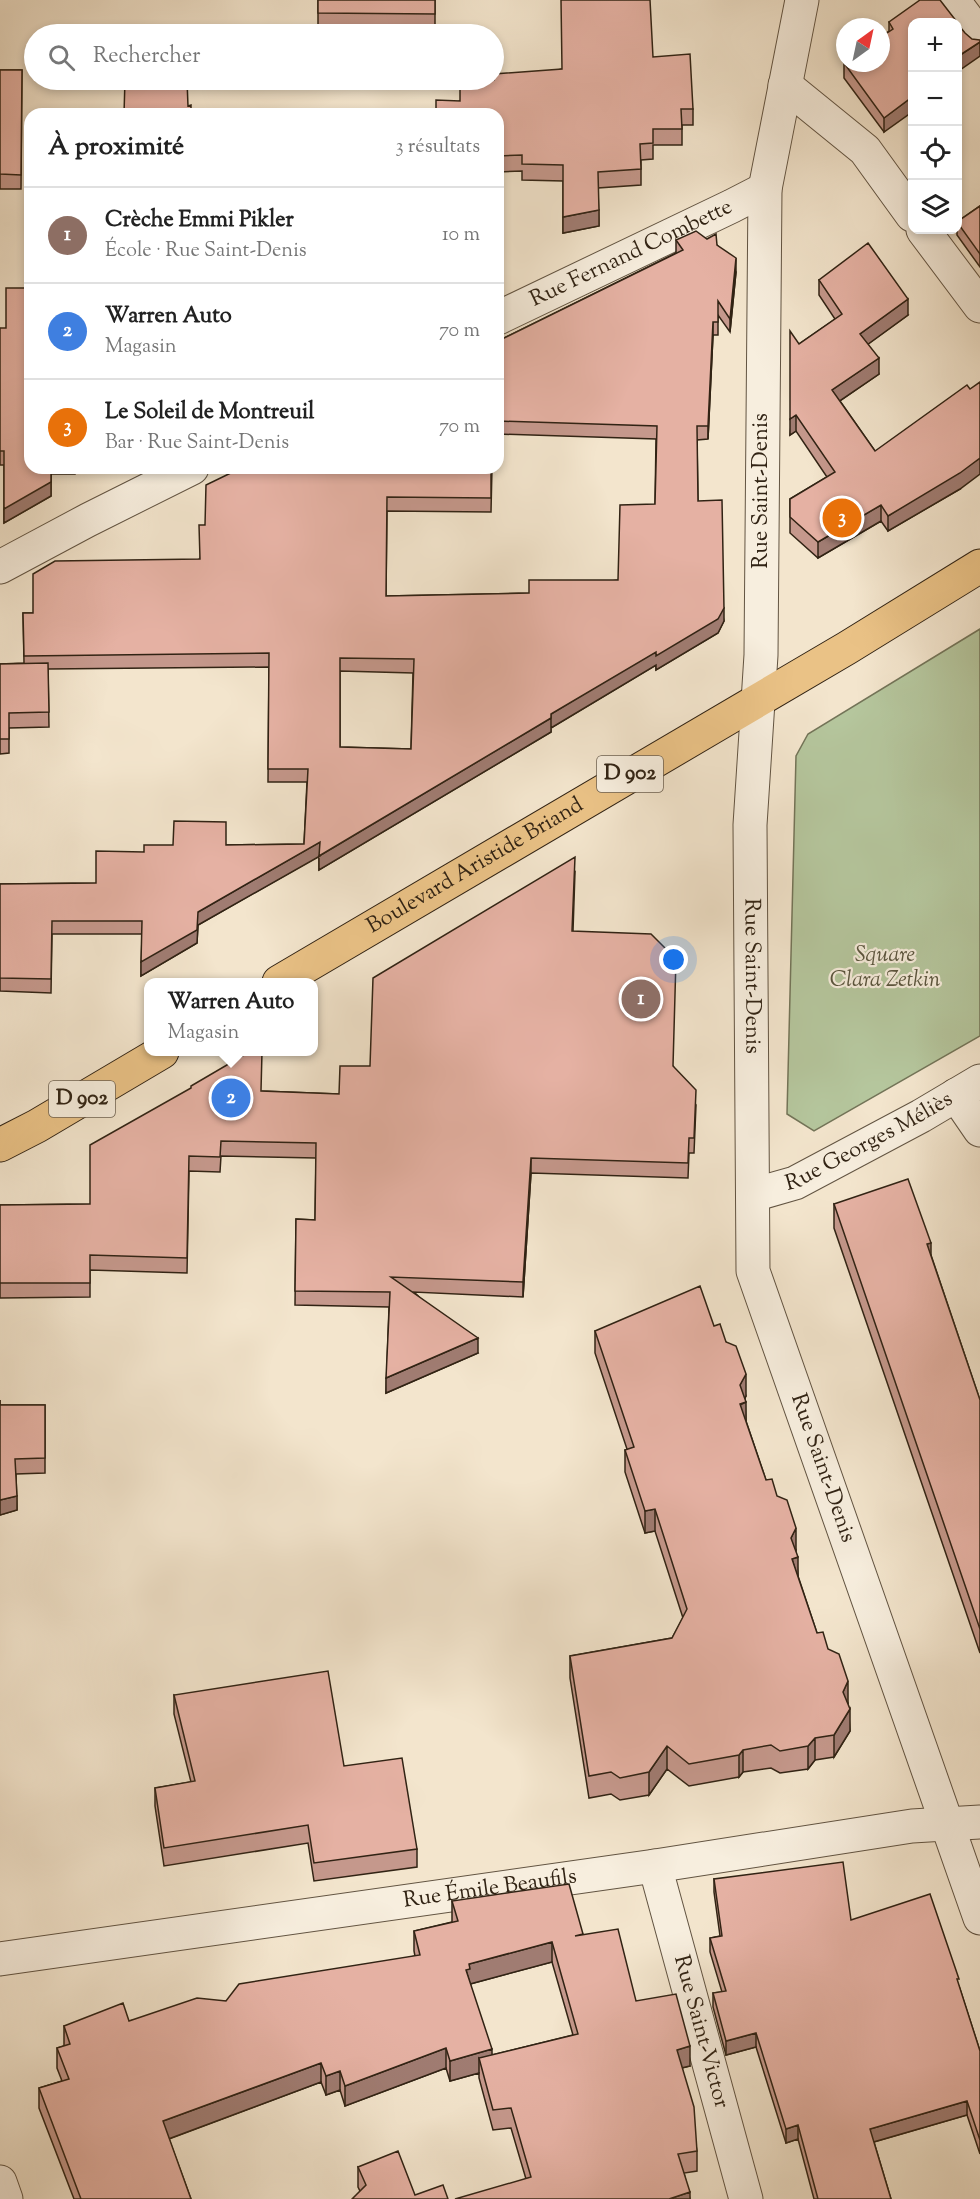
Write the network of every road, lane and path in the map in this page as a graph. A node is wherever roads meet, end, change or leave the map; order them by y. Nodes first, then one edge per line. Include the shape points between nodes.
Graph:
1 (802, 0) edge
2 (953, 0) edge
3 (980, 36) edge
4 (785, 85) junction
5 (765, 189) junction
6 (908, 209) edge
7 (926, 234) edge
8 (980, 306) edge
9 (504, 315) edge
10 (180, 474) edge
11 (980, 566) edge
12 (0, 567) edge
13 (759, 700) junction
14 (286, 978) edge
15 (155, 1056) edge
16 (968, 1088) edge
17 (980, 1130) edge
18 (0, 1144) edge
19 (753, 1195) junction
20 (964, 1823) edge
21 (655, 1866) junction
22 (980, 1918) edge
23 (0, 1959) edge
24 (0, 2181) edge
25 (6, 2199) edge
26 (746, 2199) edge

1 - 4 street, Rue Saint-Denis
2 - 3 street
4 - 5 street, Rue Saint-Denis
4 - 6 street via 865,150
5 - 9 street, Rue Fernand Combette
5 - 13 street, Rue Saint-Denis
7 - 8 street
10 - 12 street
11 - 13 main road, Boulevard Aristide Briand / D 902
13 - 14 main road, Boulevard Aristide Briand / D 902
13 - 19 street, Rue Saint-Denis via 750,825
15 - 18 main road, D 902
16 - 17 street
16 - 19 street, Rue Georges Méliès via 795,1183
19 - 20 street, Rue Saint-Denis via 753,1271
20 - 21 street, Rue Émile Beaufils via 912,1826
20 - 22 street, Rue Saint-Denis
21 - 23 street, Rue Émile Beaufils
21 - 26 street, Rue Saint-Victor
24 - 25 street

